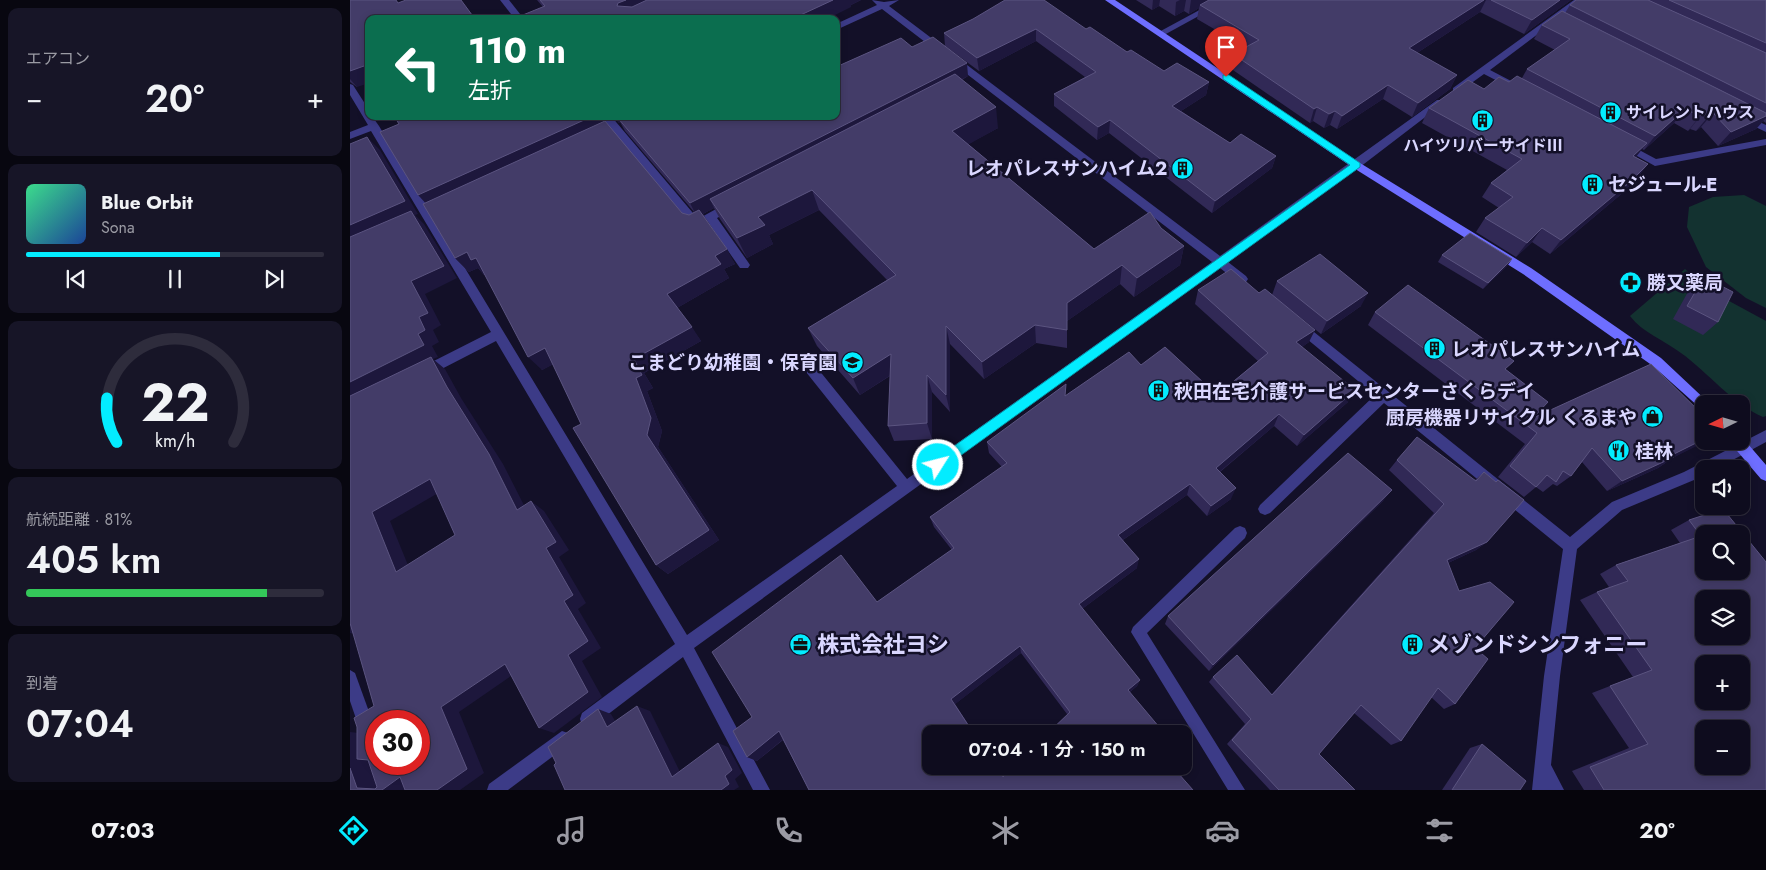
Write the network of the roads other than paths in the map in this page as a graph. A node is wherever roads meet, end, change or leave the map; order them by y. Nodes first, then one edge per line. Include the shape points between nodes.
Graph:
1 (504, 0) edge
2 (895, 0) edge
3 (1109, 0) edge
4 (1224, 0) edge
5 (1579, 0) edge
6 (880, 3) edge
7 (517, 15) edge
8 (840, 25) edge
9 (1160, 33) junction
10 (1483, 70) junction
11 (350, 87) edge
12 (1517, 88) edge
13 (365, 111) edge
14 (1732, 112) edge
15 (370, 120) edge
16 (608, 120) edge
17 (374, 126) junction
18 (1766, 129) edge
19 (350, 136) edge
20 (1612, 140) edge
21 (1766, 142) edge
22 (1356, 165) junction
23 (744, 200) edge
24 (710, 217) junction
25 (1220, 262) junction
26 (744, 265) dead end
27 (1252, 287) edge
28 (1290, 319) edge
29 (498, 334) junction
30 (806, 363) dead end
31 (411, 378) edge
32 (1384, 394) junction
33 (1695, 396) edge
34 (1766, 436) edge
35 (1750, 441) edge
36 (1730, 450) edge
37 (1744, 450) edge
38 (1766, 476) edge
39 (906, 488) junction
40 (1265, 509) dead end
41 (1240, 533) dead end
42 (1570, 546) junction
43 (685, 646) junction
44 (350, 678) edge
45 (365, 722) edge
46 (1542, 765) junction
47 (495, 790) edge
48 (762, 790) edge
49 (1237, 790) edge
50 (1540, 790) edge
51 (1556, 790) edge

1 - 7 street
2 - 6 street
3 - 9 street
4 - 9 street
5 - 10 street via 1555,22
6 - 8 street
6 - 25 street via 974,80
9 - 22 street
10 - 12 street
10 - 22 street
11 - 13 street
14 - 18 street
15 - 17 street
16 - 24 street via 696,224
17 - 19 street
17 - 29 street
20 - 21 street via 1655,163
22 - 25 street
22 - 33 street via 1527,271 1658,362
23 - 24 street
24 - 26 street
25 - 27 street
25 - 39 street
28 - 32 street
29 - 31 street
29 - 43 street
30 - 39 street
32 - 40 street
32 - 42 street
34 - 35 street
36 - 42 street via 1689,476 1617,506
37 - 38 street
39 - 43 street
41 - 49 street via 1138,632
42 - 46 street
43 - 47 street
43 - 48 street
44 - 45 street
46 - 50 street
46 - 51 street

